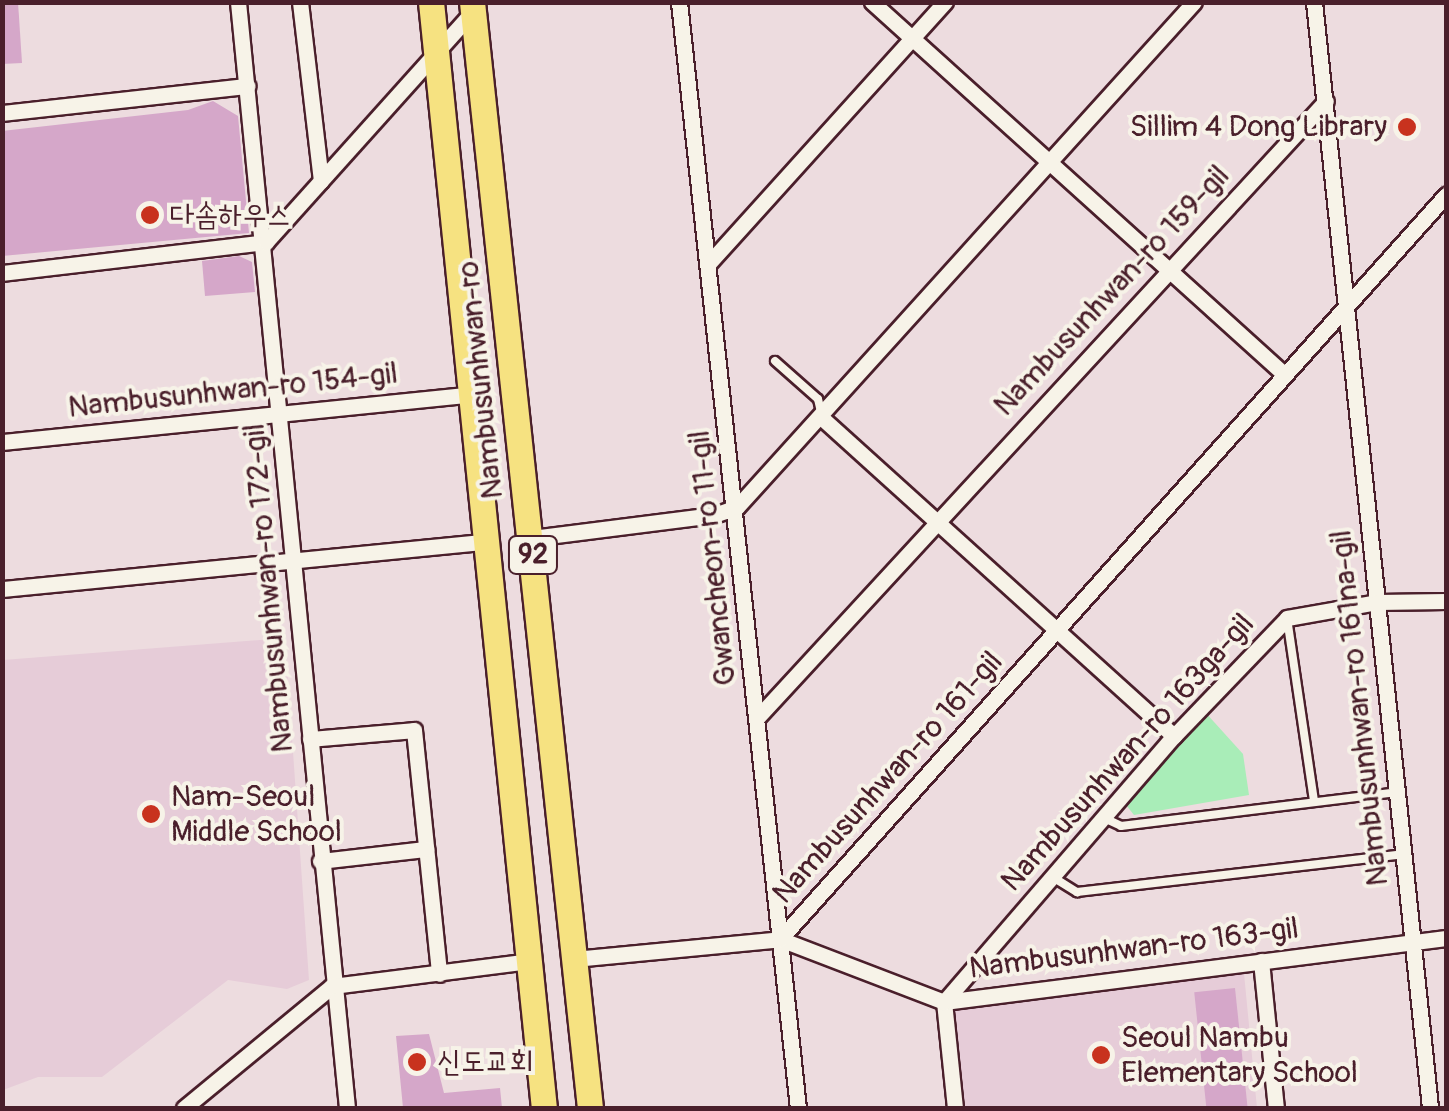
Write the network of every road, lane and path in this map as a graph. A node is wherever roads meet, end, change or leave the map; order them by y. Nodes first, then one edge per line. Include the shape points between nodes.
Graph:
1 (238, 2) edge
2 (300, 2) edge
3 (431, 2) edge
4 (679, 2) edge
5 (872, 2) edge
6 (945, 2) edge
7 (1194, 2) edge
8 (1314, 2) edge
9 (475, 5) edge
10 (912, 38) junction
11 (437, 52) junction
12 (248, 86) junction
13 (1326, 102) junction
14 (2, 113) edge
15 (1048, 161) junction
16 (321, 181) junction
17 (1446, 195) edge
18 (266, 242) junction
19 (709, 263) junction
20 (1171, 272) junction
21 (2, 273) edge
22 (1346, 301) junction
23 (775, 361) dead end
24 (1284, 374) junction
25 (468, 395) junction
26 (280, 414) junction
27 (822, 418) junction
28 (2, 442) edge
29 (736, 507) junction
30 (938, 518) junction
31 (532, 538) junction
32 (486, 542) junction
33 (293, 559) junction
34 (2, 589) edge
35 (1446, 601) edge
36 (1376, 602) junction
37 (1287, 618) junction
38 (1054, 633) junction
39 (758, 718) junction
40 (1174, 736) junction
41 (310, 738) junction
42 (1397, 792) junction
43 (1314, 801) junction
44 (1102, 817) junction
45 (426, 849) junction
46 (1403, 854) junction
47 (320, 861) junction
48 (1051, 876) junction
49 (1446, 938) edge
50 (780, 939) junction
51 (1412, 942) junction
52 (574, 958) junction
53 (1261, 961) junction
54 (529, 962) junction
55 (439, 974) junction
56 (332, 986) junction
57 (944, 1002) junction
58 (184, 1108) edge
59 (347, 1108) edge
60 (544, 1108) edge
61 (590, 1108) edge
62 (798, 1108) edge
63 (956, 1108) edge
64 (1276, 1108) edge
65 (1430, 1108) edge

1 - 12 street, Nambusunhwan-ro 172-gil
2 - 16 street
3 - 11 main road, Nambusunhwan-ro / 92
4 - 19 street, Gwancheon-ro 11-gil
5 - 10 street
6 - 10 street
7 - 15 street
8 - 13 street, Nambusunhwan-ro 161na-gil
9 - 11 street
9 - 31 main road, Nambusunhwan-ro / 92
10 - 15 street
10 - 19 street
11 - 16 street
11 - 25 main road, Nambusunhwan-ro / 92
12 - 14 street
12 - 18 street, Nambusunhwan-ro 172-gil
13 - 20 street, Nambusunhwan-ro 159-gil
13 - 22 street, Nambusunhwan-ro 161na-gil
15 - 20 street
15 - 27 street
16 - 18 street
17 - 22 street, Nambusunhwan-ro 161-gil
18 - 21 street
18 - 26 street, Nambusunhwan-ro 172-gil
19 - 29 street, Gwancheon-ro 11-gil
20 - 24 street
20 - 30 street, Nambusunhwan-ro 159-gil
22 - 24 street, Nambusunhwan-ro 161-gil
22 - 36 street, Nambusunhwan-ro 161na-gil
23 - 27 lane via 818,398
24 - 38 street, Nambusunhwan-ro 161-gil
25 - 26 street, Nambusunhwan-ro 154-gil
25 - 32 main road, Nambusunhwan-ro / 92
26 - 28 street, Nambusunhwan-ro 154-gil
26 - 33 street, Nambusunhwan-ro 172-gil
27 - 29 street
27 - 30 street
29 - 31 street
29 - 39 street, Gwancheon-ro 11-gil
30 - 38 street
30 - 39 street, Nambusunhwan-ro 159-gil
31 - 52 main road, Nambusunhwan-ro / 92
32 - 33 street
32 - 54 main road, Nambusunhwan-ro / 92
33 - 34 street
33 - 41 street, Nambusunhwan-ro 172-gil
35 - 36 street, Nambusunhwan-ro 163ga-gil
36 - 37 street, Nambusunhwan-ro 163ga-gil
36 - 42 street, Nambusunhwan-ro 161na-gil
37 - 40 street, Nambusunhwan-ro 163ga-gil
37 - 43 lane
38 - 40 street
38 - 50 street, Nambusunhwan-ro 161-gil
39 - 50 street, Gwancheon-ro 11-gil
40 - 44 street, Nambusunhwan-ro 163ga-gil
41 - 45 street via 414,730
41 - 47 street, Nambusunhwan-ro 172-gil
42 - 43 lane
42 - 46 street, Nambusunhwan-ro 161na-gil
43 - 44 lane via 1121,826
44 - 48 street, Nambusunhwan-ro 163ga-gil
45 - 47 street
45 - 55 street
46 - 48 lane via 1077,892
46 - 51 street, Nambusunhwan-ro 161na-gil
47 - 56 street, Nambusunhwan-ro 172-gil
48 - 57 street, Nambusunhwan-ro 163ga-gil
49 - 51 street, Nambusunhwan-ro 163-gil
50 - 52 street, Nambusunhwan-ro 161-gil
50 - 57 street, Nambusunhwan-ro 163-gil
50 - 62 street, Gwancheon-ro 11-gil
51 - 53 street, Nambusunhwan-ro 163-gil
51 - 65 street, Nambusunhwan-ro 161na-gil
52 - 61 main road, Nambusunhwan-ro / 92
53 - 57 street, Nambusunhwan-ro 163-gil
53 - 64 street
54 - 55 street
54 - 60 main road, Nambusunhwan-ro / 92
55 - 56 street
56 - 58 street
56 - 59 street, Nambusunhwan-ro 172-gil
57 - 63 street

